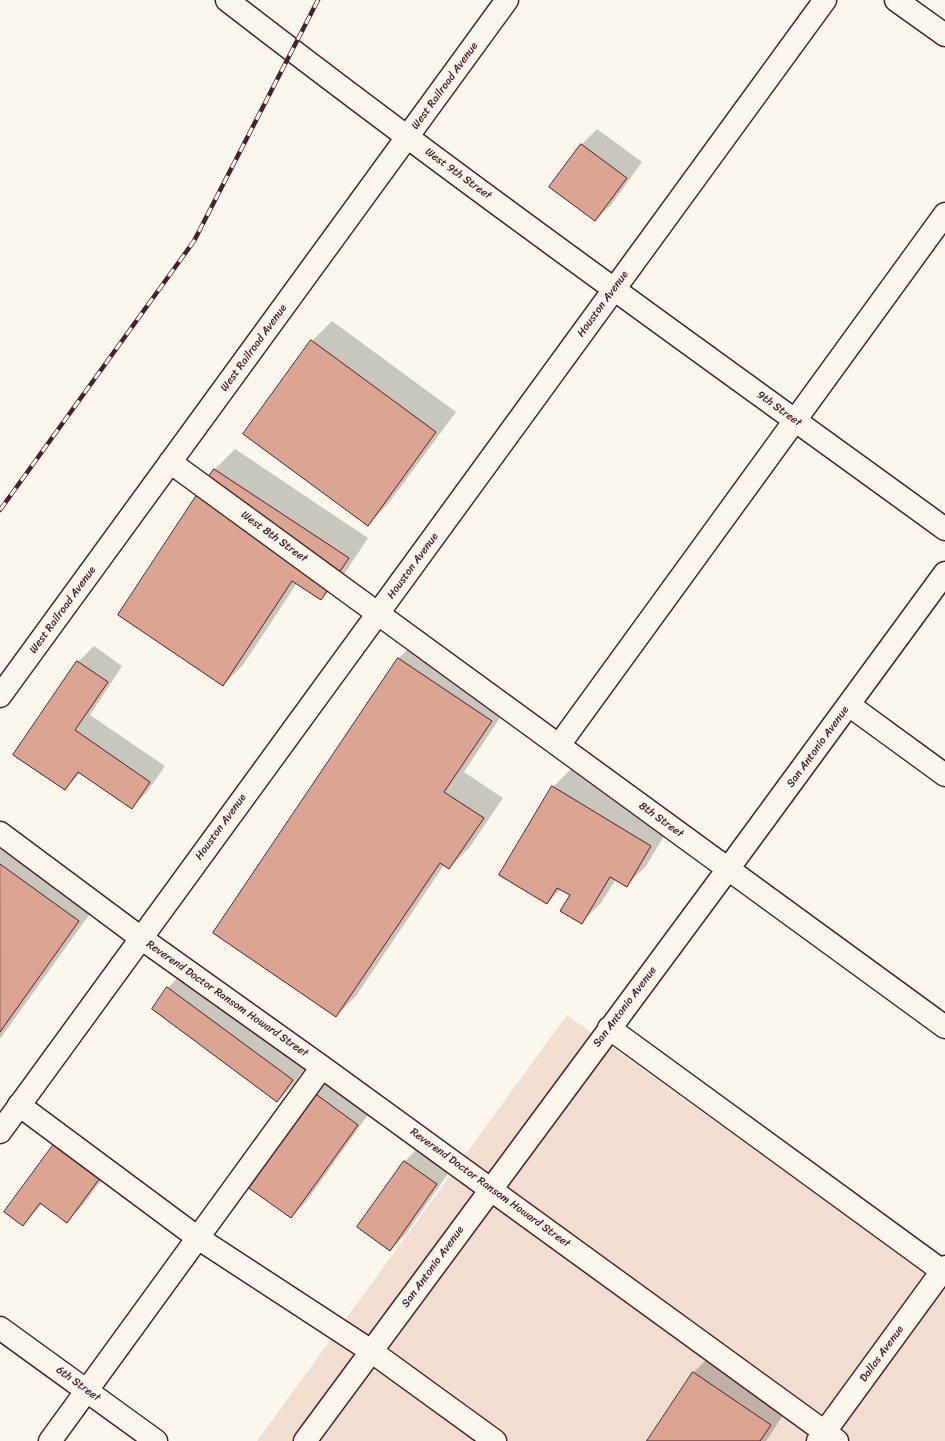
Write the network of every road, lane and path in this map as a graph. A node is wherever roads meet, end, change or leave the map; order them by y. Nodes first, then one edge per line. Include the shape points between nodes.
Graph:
1 (227, 0) edge
2 (508, 0) edge
3 (825, 0) edge
4 (896, 0) edge
5 (945, 35) edge
6 (407, 137) junction
7 (945, 214) edge
8 (614, 289) junction
9 (795, 420) junction
10 (170, 462) junction
11 (945, 529) edge
12 (945, 572) edge
13 (378, 613) junction
14 (0, 696) edge
15 (849, 705) junction
16 (559, 745) junction
17 (945, 775) edge
18 (0, 833) edge
19 (728, 869) junction
20 (141, 938) junction
21 (945, 1027) edge
22 (609, 1028) junction
23 (322, 1067) junction
24 (19, 1105) junction
25 (0, 1132) edge
26 (490, 1189) junction
27 (198, 1238) junction
28 (944, 1270) edge
29 (0, 1328) edge
30 (371, 1351) junction
31 (87, 1391) junction
32 (827, 1438) edge
33 (50, 1441) edge
34 (156, 1441) edge
35 (305, 1441) edge
36 (495, 1441) edge

1 - 6 street, West 9th Street
2 - 6 street, West Railroad Avenue
3 - 8 street, Houston Avenue
4 - 5 street
6 - 8 street, West 9th Street
6 - 10 street, West Railroad Avenue
7 - 9 street
8 - 9 street, 9th Street
8 - 13 street, Houston Avenue
9 - 11 street, 9th Street
9 - 16 street
10 - 13 street, West 8th Street
10 - 14 street, West Railroad Avenue
12 - 15 street, San Antonio Avenue
13 - 16 street, 8th Street
13 - 20 street, Houston Avenue
15 - 17 street
15 - 19 street, San Antonio Avenue
16 - 19 street, 8th Street
18 - 20 street, Reverend Doctor Ransom Howard Street
19 - 21 street, 8th Street
19 - 22 street, San Antonio Avenue
20 - 23 street, Reverend Doctor Ransom Howard Street
20 - 24 street, Houston Avenue
22 - 26 street, San Antonio Avenue
22 - 28 street
23 - 26 street, Reverend Doctor Ransom Howard Street
23 - 27 street
24 - 25 street, Houston Avenue
24 - 27 street
26 - 30 street, San Antonio Avenue
26 - 32 street, Reverend Doctor Ransom Howard Street
27 - 30 street
27 - 31 street
28 - 32 street, Dallas Avenue
29 - 31 street, 6th Street
30 - 35 street, San Antonio Avenue
30 - 36 street
31 - 33 street
31 - 34 street, 6th Street

